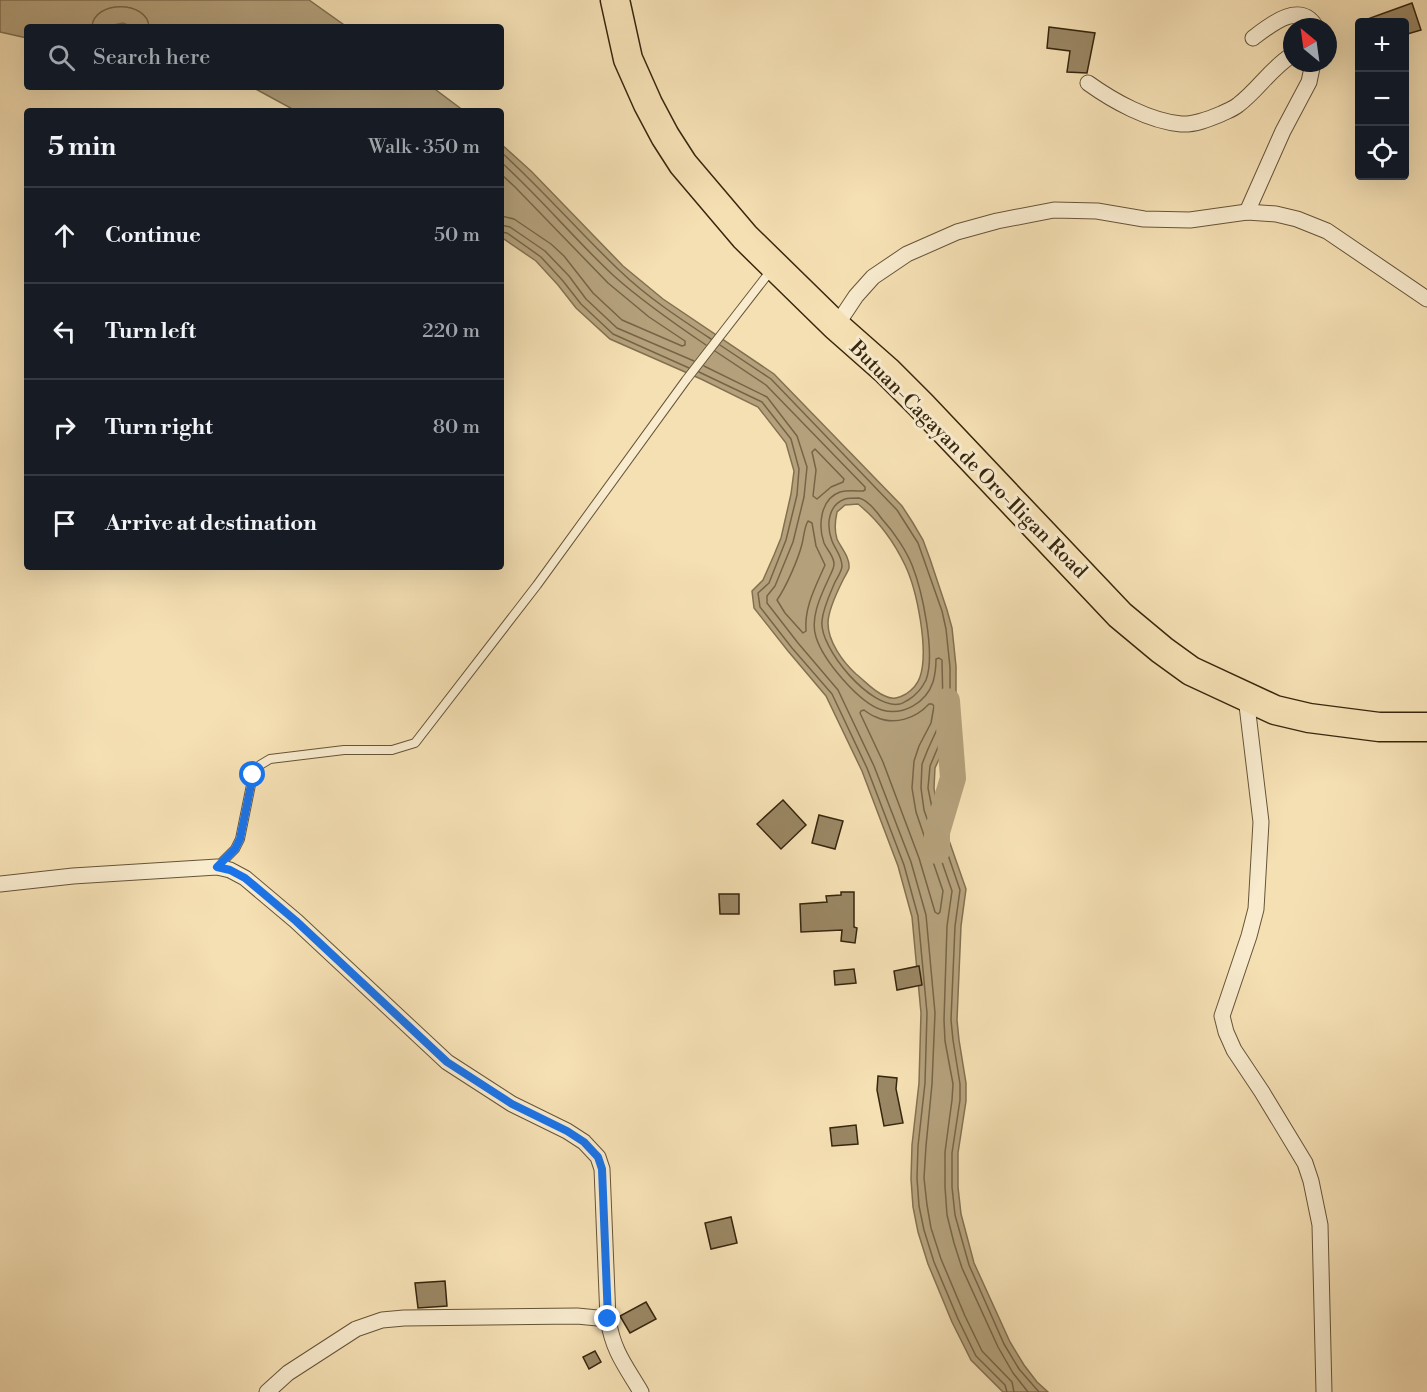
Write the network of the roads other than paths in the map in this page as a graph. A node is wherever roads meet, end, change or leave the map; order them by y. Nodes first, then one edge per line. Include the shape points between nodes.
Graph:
1 (615, 0) edge
2 (1310, 18) edge
3 (1253, 38) dead end
4 (1283, 61) edge
5 (1311, 72) edge
6 (1088, 83) dead end
7 (1247, 212) junction
8 (775, 266) junction
9 (1427, 299) edge
10 (836, 326) junction
11 (1246, 697) junction
12 (1427, 727) edge
13 (217, 867) junction
14 (0, 884) edge
15 (608, 1319) junction
16 (267, 1392) edge
17 (641, 1392) edge
18 (1324, 1392) edge

1 - 8 highway, Butuan-Cagayan de Oro-Iligan Road via 628,59 664,136 714,202
2 - 3 street via 1286,15
4 - 6 street via 1236,107 1192,123 1150,116
5 - 7 street
7 - 9 street via 1298,219 1327,231
7 - 10 street via 1190,220 1054,210 957,232 907,254 873,277
8 - 10 highway, Butuan-Cagayan de Oro-Iligan Road
8 - 13 lane via 415,743 392,750 344,750 270,759 260,765 253,775 240,839
10 - 11 highway, Butuan-Cagayan de Oro-Iligan Road via 921,405 1120,615 1191,671
11 - 12 highway, Butuan-Cagayan de Oro-Iligan Road via 1275,710 1309,718 1379,727
11 - 18 street via 1261,822 1256,909 1222,1016 1234,1050 1305,1163 1311,1181 1320,1226
13 - 14 street
13 - 15 street via 245,878 296,921 447,1062 512,1104 575,1136 594,1152 602,1169
15 - 16 street via 577,1316 382,1320 337,1341
15 - 17 street via 618,1354

